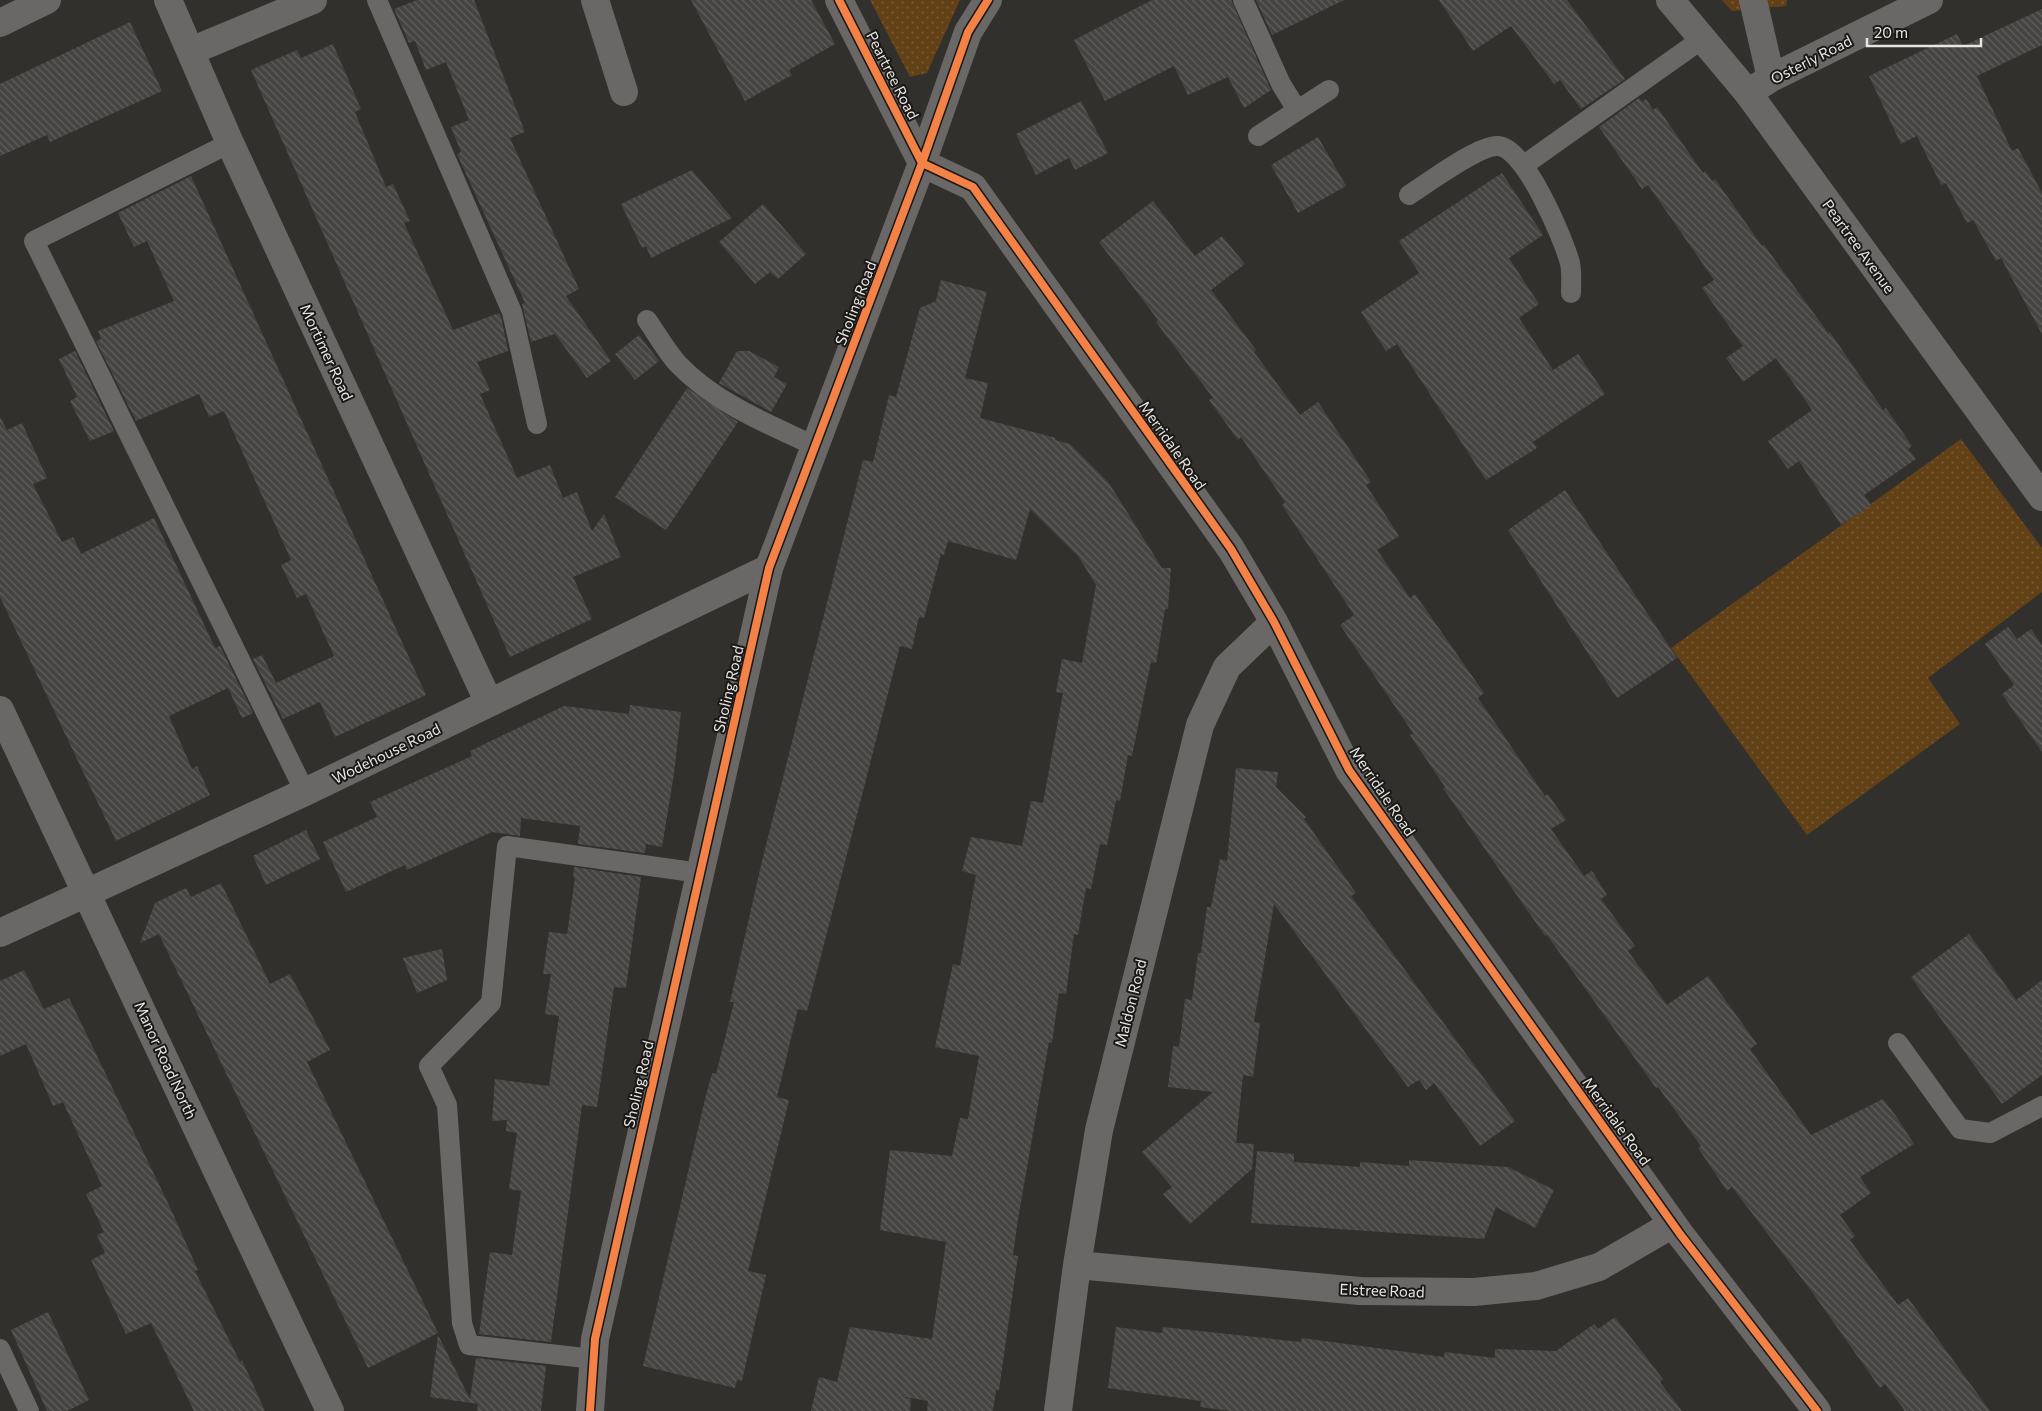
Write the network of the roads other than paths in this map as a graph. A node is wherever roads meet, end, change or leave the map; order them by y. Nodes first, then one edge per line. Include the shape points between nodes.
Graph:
1 (47, 0) edge
2 (168, 0) edge
3 (313, 0) edge
4 (377, 0) edge
5 (595, 0) edge
6 (840, 0) edge
7 (988, 0) edge
8 (1243, 0) edge
9 (1670, 0) edge
10 (1753, 0) edge
11 (1929, 0) edge
12 (0, 23) edge
13 (1702, 39) junction
14 (191, 51) junction
15 (1771, 78) junction
16 (1329, 90) dead end
17 (624, 92) dead end
18 (1748, 93) junction
19 (1297, 110) junction
20 (1258, 136) dead end
21 (230, 143) junction
22 (922, 163) junction
23 (1524, 164) junction
24 (1409, 195) dead end
25 (1571, 293) dead end
26 (647, 320) dead end
27 (537, 424) dead end
28 (815, 446) junction
29 (2042, 498) edge
30 (769, 568) junction
31 (1274, 622) junction
32 (490, 703) junction
33 (0, 710) edge
34 (306, 792) junction
35 (700, 874) junction
36 (87, 891) junction
37 (0, 933) edge
38 (1898, 1043) dead end
39 (2042, 1106) edge
40 (1673, 1224) junction
41 (1077, 1265) junction
42 (0, 1349) edge
43 (594, 1359) junction
44 (29, 1411) edge
45 (330, 1411) edge
46 (590, 1411) edge
47 (1058, 1411) edge
48 (1817, 1411) edge

1 - 12 street
2 - 14 street, Mortimer Road
3 - 14 street
4 - 27 lane via 512,312
5 - 17 street
6 - 22 street, Peartree Road
7 - 22 street, Sholing Road via 968,32
8 - 19 lane via 1281,84
9 - 13 street, Peartree Avenue
10 - 15 street
11 - 15 street, Osterly Road
13 - 18 street, Peartree Avenue
13 - 23 lane
14 - 21 street, Mortimer Road
15 - 18 street, Osterly Road
16 - 19 lane
18 - 29 street, Peartree Avenue
19 - 20 lane
21 - 32 street, Mortimer Road
21 - 34 lane via 34,241
22 - 28 street, Sholing Road
22 - 31 street, Merridale Road via 973,187 1231,549
23 - 24 lane via 1512,151 1499,146 1483,148
23 - 25 lane via 1556,226 1570,264
26 - 28 lane via 678,363 711,392 757,419
28 - 30 street, Sholing Road
30 - 32 street, Wodehouse Road
30 - 35 street, Sholing Road
31 - 40 street, Merridale Road via 1349,770
31 - 41 street, Maldon Road via 1227,667 1200,726 1099,1130
32 - 34 street, Wodehouse Road
33 - 36 street, Manor Road North
34 - 36 street, Wodehouse Road
35 - 43 street, Sholing Road via 595,1340
35 - 43 lane via 506,846 491,1003 428,1066 447,1105 462,1323 469,1344
36 - 37 street, Wodehouse Road
36 - 45 street, Manor Road North
38 - 39 lane via 1960,1129 1990,1133
40 - 41 street, Elstree Road via 1599,1267 1536,1286 1474,1292 1360,1291
40 - 48 street, Merridale Road
41 - 47 street, Maldon Road
42 - 44 lane
43 - 46 street, Sholing Road

